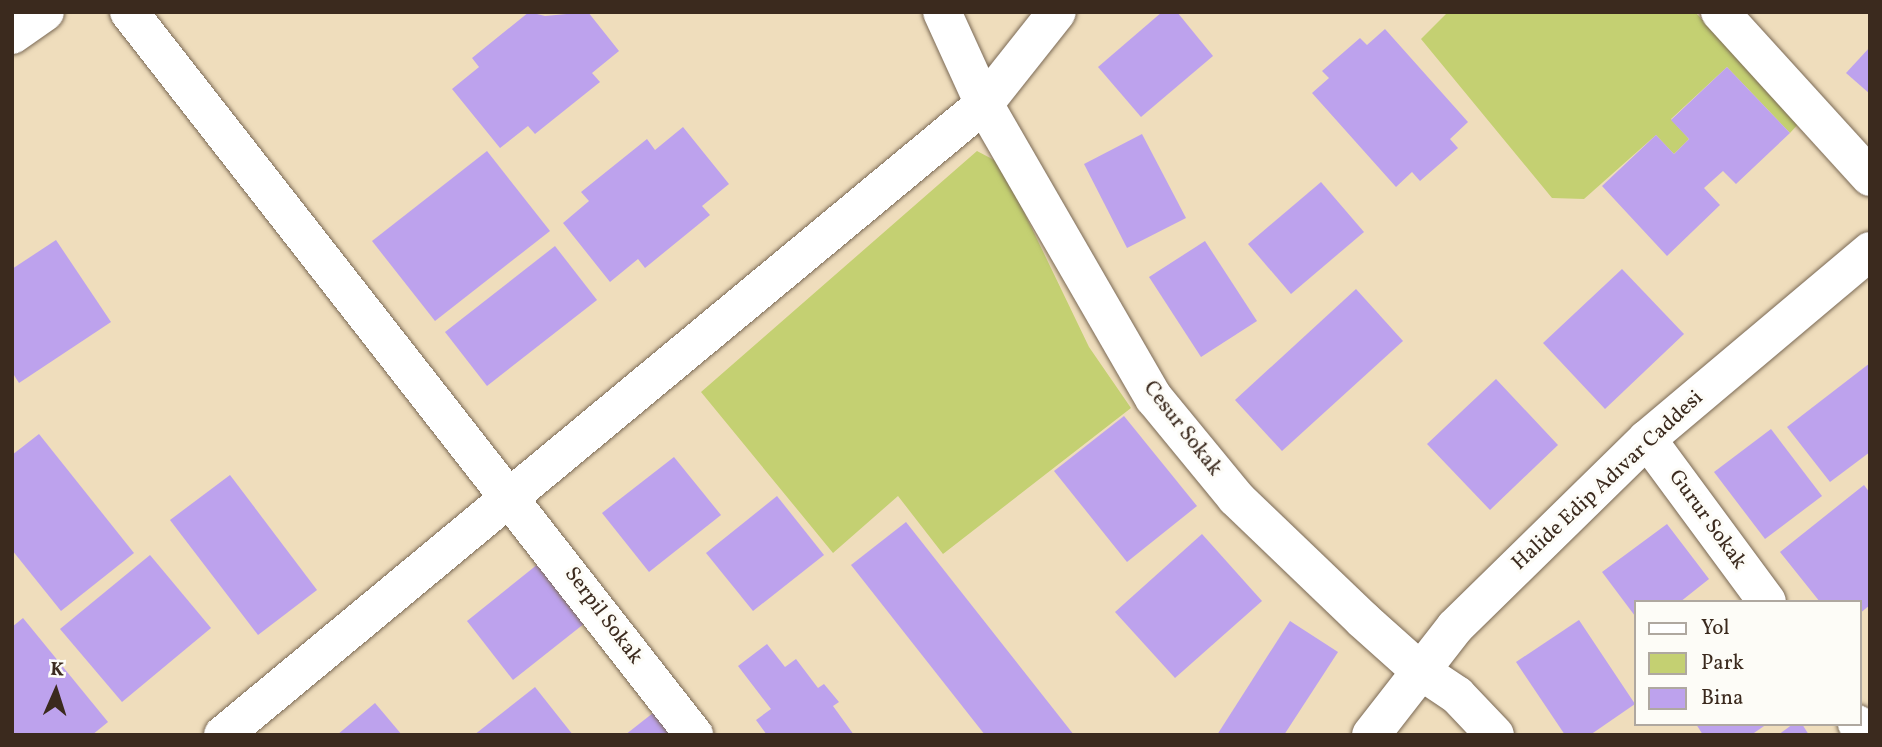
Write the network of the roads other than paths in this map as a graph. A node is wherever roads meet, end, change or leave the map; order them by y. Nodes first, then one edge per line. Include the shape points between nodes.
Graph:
1 (45, 12) edge
2 (129, 12) edge
3 (942, 12) edge
4 (1057, 12) edge
5 (1720, 12) edge
6 (12, 35) edge
7 (984, 104) junction
8 (1870, 177) edge
9 (1870, 251) edge
10 (1647, 439) junction
11 (512, 496) junction
12 (1766, 600) edge
13 (1418, 670) junction
14 (223, 735) edge
15 (694, 735) edge
16 (1371, 735) edge
17 (1495, 735) edge

1 - 6 street
2 - 11 street, Serpil Sokak
3 - 7 street, Cesur Sokak
4 - 7 street
5 - 8 street
7 - 11 street
7 - 13 street, Cesur Sokak via 1154,398 1236,498
9 - 10 street, Halide Edip Adıvar Caddesi
10 - 12 street, Gurur Sokak
10 - 13 street, Halide Edip Adıvar Caddesi via 1455,627
11 - 14 street
11 - 15 street, Serpil Sokak
13 - 16 street, Halide Edip Adıvar Caddesi
13 - 17 street, Cesur Sokak via 1457,695

